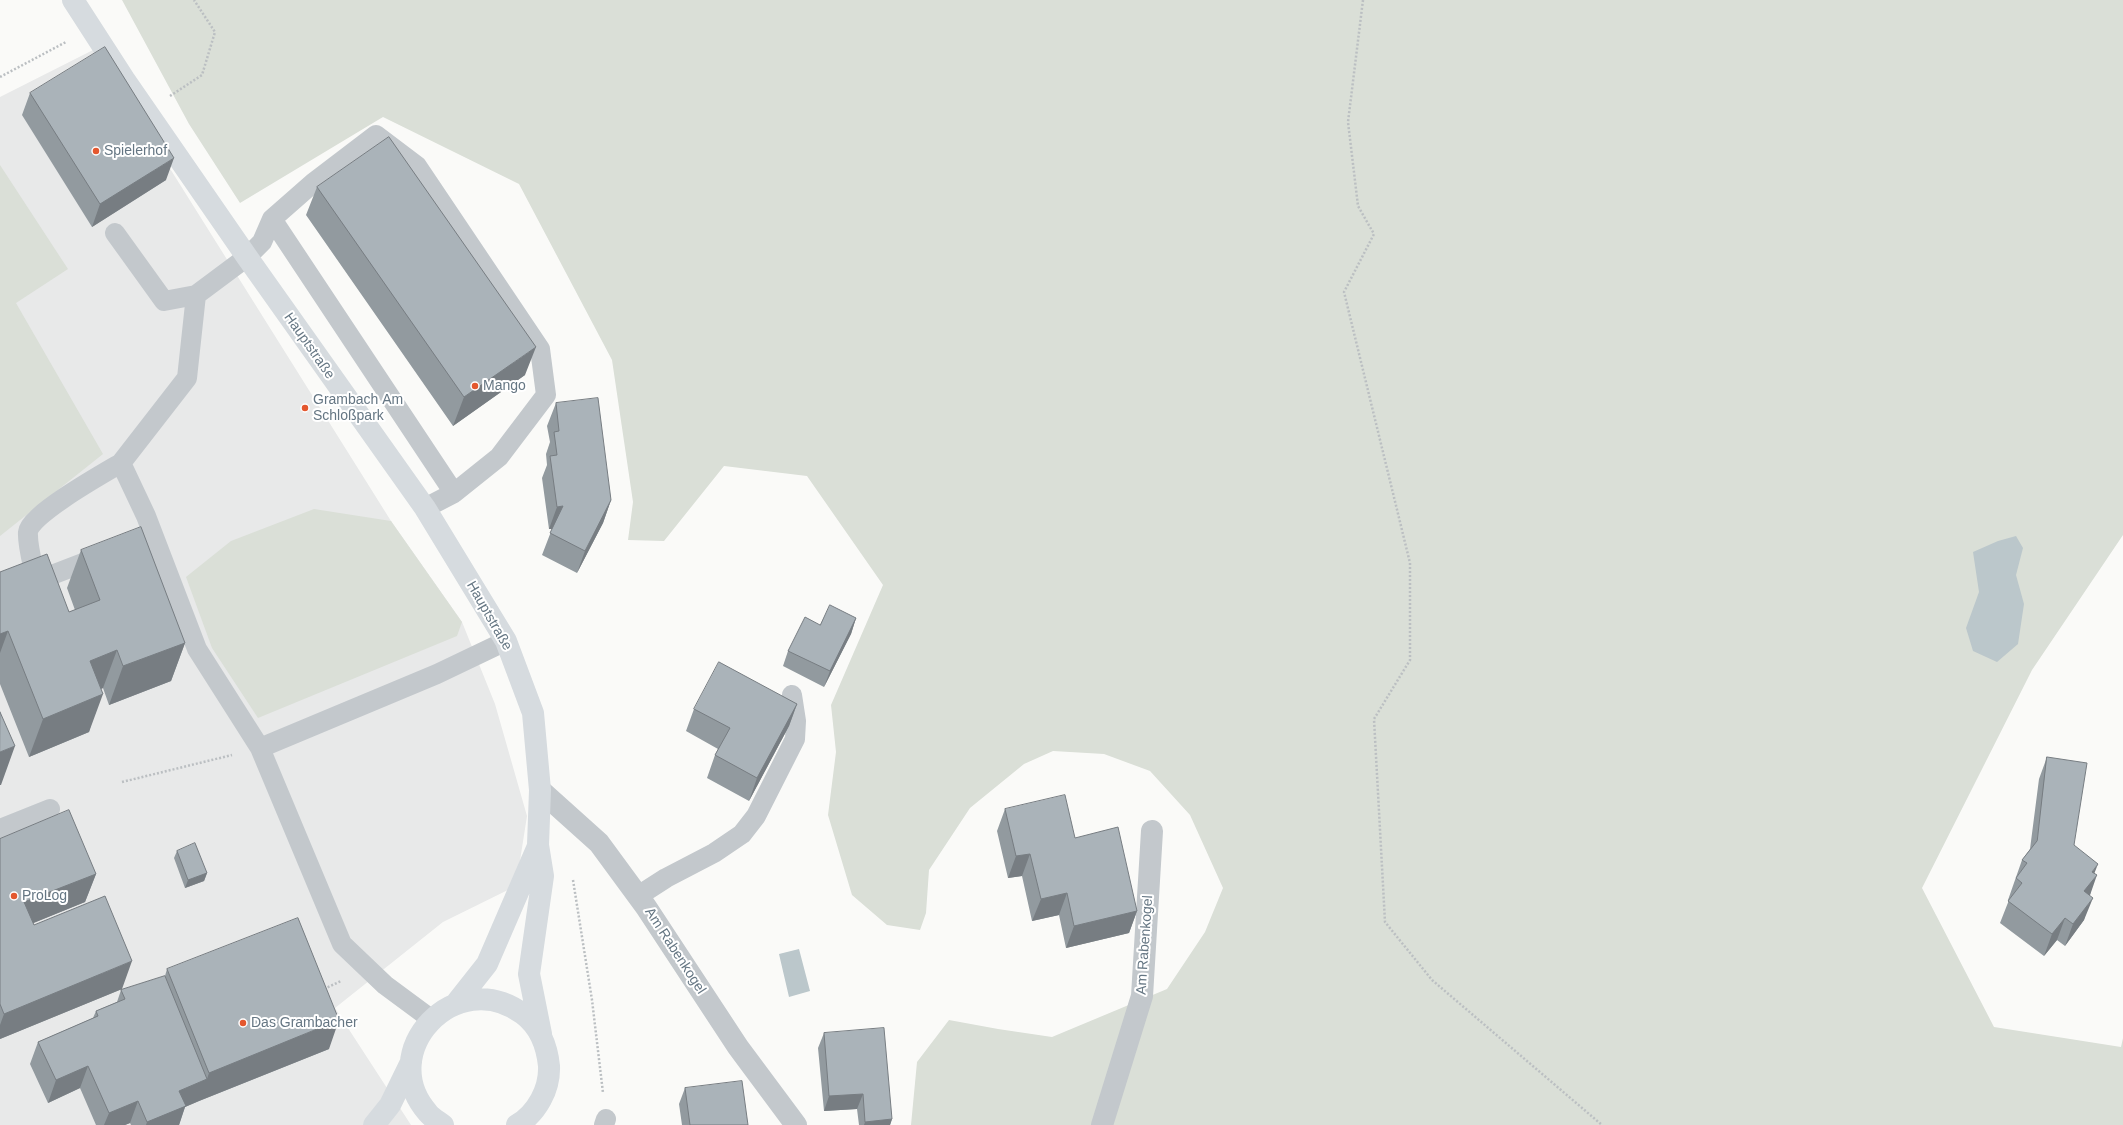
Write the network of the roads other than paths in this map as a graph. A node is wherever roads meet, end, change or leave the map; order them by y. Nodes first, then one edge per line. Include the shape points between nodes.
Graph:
1 (73, 0) edge
2 (272, 219) junction
3 (115, 232) dead end
4 (247, 257) junction
5 (196, 295) junction
6 (121, 463) junction
7 (454, 492) junction
8 (425, 508) junction
9 (115, 550) edge
10 (36, 581) junction
11 (0, 595) edge
12 (506, 641) junction
13 (792, 695) dead end
14 (260, 748) junction
15 (540, 790) junction
16 (50, 809) dead end
17 (0, 829) edge
18 (1152, 831) dead end
19 (538, 845) junction
20 (638, 896) junction
21 (457, 1002) junction
22 (431, 1019) junction
23 (541, 1034) junction
24 (411, 1061) junction
25 (535, 1117) edge
26 (374, 1125) edge
27 (442, 1125) edge
28 (517, 1125) edge
29 (796, 1125) edge
30 (1102, 1125) edge

1 - 4 main road, Hauptstraße
2 - 4 lane via 262,242
2 - 7 lane
2 - 7 lane via 376,135 417,166 540,349 546,395 499,457
3 - 5 lane via 164,301
4 - 5 lane
4 - 8 main road, Hauptstraße
5 - 6 lane via 187,378
6 - 10 lane via 33,521 28,532
6 - 14 lane via 146,516 197,649
7 - 8 lane
8 - 12 main road, Hauptstraße
9 - 10 lane
10 - 11 lane
12 - 14 lane via 416,683
12 - 15 main road, Hauptstraße via 532,713
13 - 20 lane via 796,721 795,740 756,816 742,834 725,846
14 - 22 lane via 342,944 384,985
15 - 19 main road, Hauptstraße
15 - 20 street, Am Rabenkogel via 599,843
16 - 17 lane
18 - 30 street, Am Rabenkogel via 1142,996
19 - 21 main road, Hauptstraße via 487,964
19 - 23 main road, Hauptstraße via 543,876 529,974
20 - 29 street, Am Rabenkogel via 738,1047
21 - 22 main road, Hauptstraße
21 - 23 main road, Hauptstraße via 476,998 514,1007 529,1019
22 - 24 main road, Hauptstraße via 417,1038
23 - 25 main road, Hauptstraße via 548,1053 549,1073
24 - 26 main road via 390,1105
24 - 27 main road, Hauptstraße via 412,1080 418,1098 428,1113
25 - 28 main road, Hauptstraße

